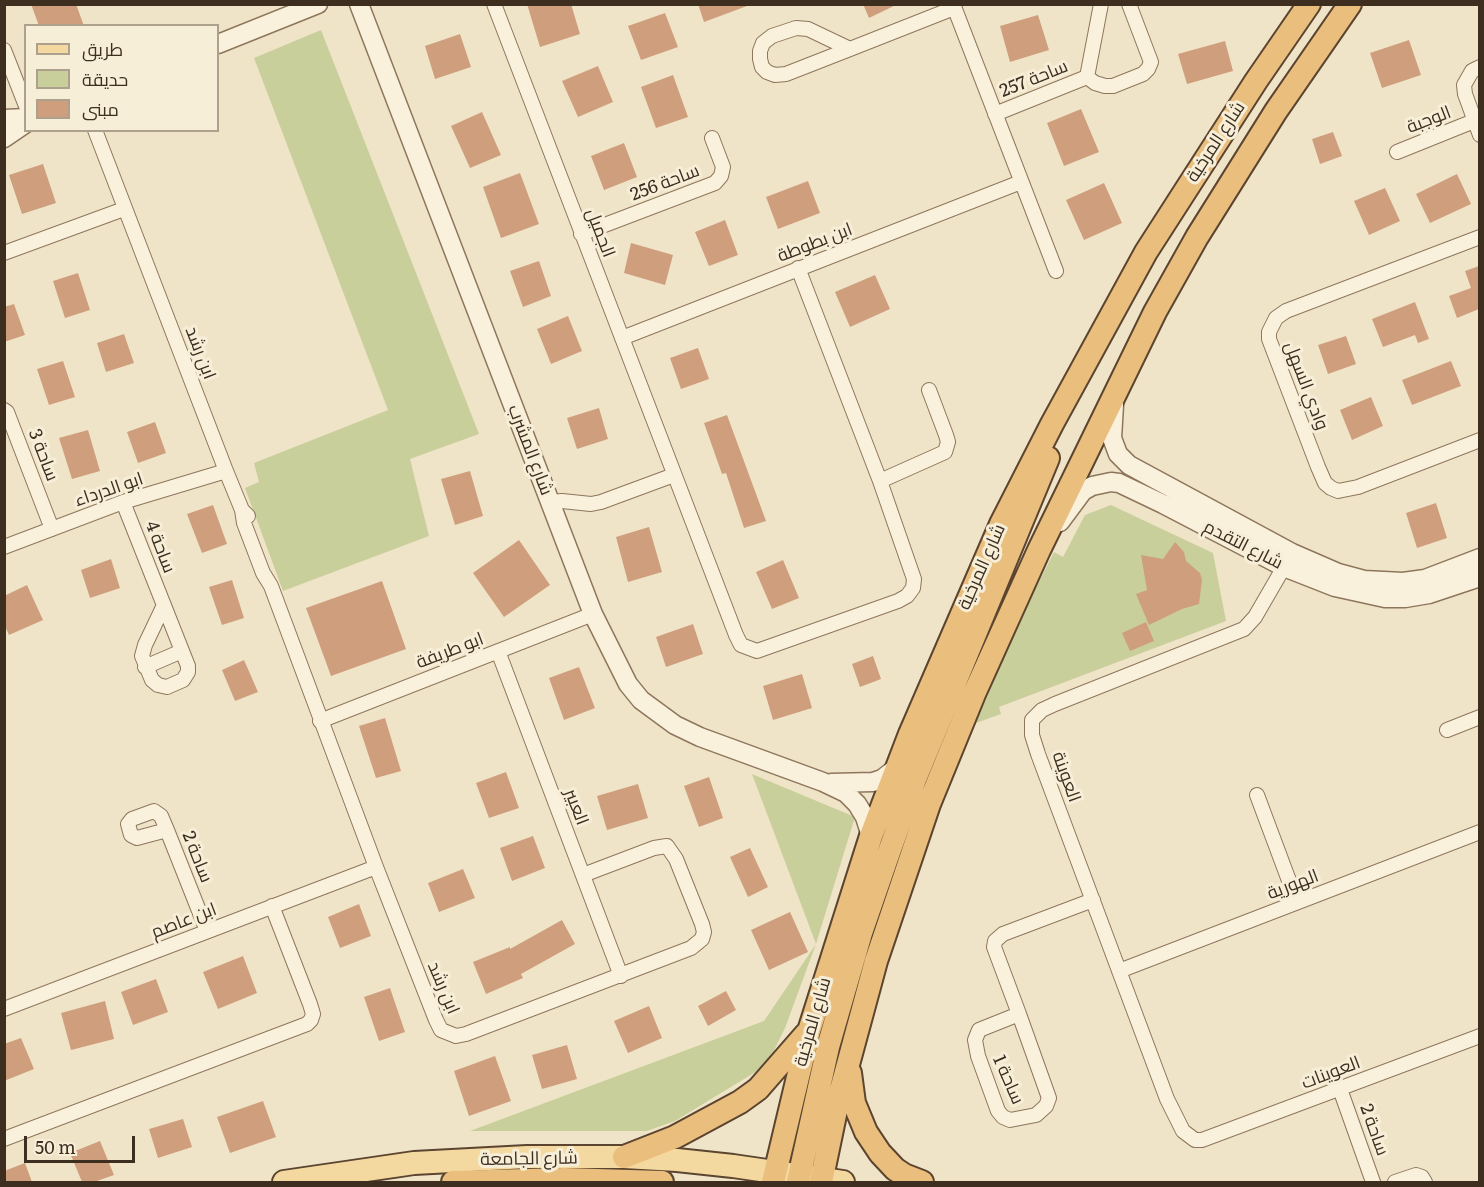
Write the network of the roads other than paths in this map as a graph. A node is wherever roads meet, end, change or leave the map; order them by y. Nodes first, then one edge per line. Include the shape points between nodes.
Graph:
1 (318, 4) edge
2 (359, 4) edge
3 (494, 4) edge
4 (1101, 4) edge
5 (1129, 4) edge
6 (1309, 4) edge
7 (1350, 4) edge
8 (953, 6) edge
9 (219, 44) edge
10 (850, 49) junction
11 (4, 51) edge
12 (1479, 67) edge
13 (1087, 77) junction
14 (24, 101) edge
15 (995, 114) junction
16 (4, 119) edge
17 (24, 120) edge
18 (1474, 121) junction
19 (24, 122) edge
20 (95, 132) edge
21 (1479, 135) edge
22 (4, 138) edge
23 (711, 138) dead end
24 (1397, 152) dead end
25 (1021, 182) junction
26 (124, 209) junction
27 (581, 234) junction
28 (1479, 237) edge
29 (4, 253) edge
30 (798, 268) junction
31 (1056, 271) dead end
32 (622, 338) junction
33 (929, 390) dead end
34 (1115, 391) junction
35 (4, 410) edge
36 (1052, 423) junction
37 (9, 430) edge
38 (1479, 440) edge
39 (226, 471) junction
40 (674, 475) junction
41 (879, 481) junction
42 (123, 502) junction
43 (549, 502) junction
44 (52, 529) junction
45 (4, 547) edge
46 (1039, 550) junction
47 (1479, 558) edge
48 (1288, 560) junction
49 (1479, 577) edge
50 (164, 605) junction
51 (593, 614) junction
52 (182, 651) junction
53 (498, 651) junction
54 (145, 667) junction
55 (1479, 717) edge
56 (320, 721) junction
57 (1447, 730) dead end
58 (895, 770) junction
59 (823, 782) junction
60 (1257, 795) dead end
61 (166, 830) dead end
62 (1479, 832) edge
63 (870, 836) junction
64 (376, 867) junction
65 (583, 875) junction
66 (1093, 900) junction
67 (1297, 902) junction
68 (272, 906) junction
69 (207, 931) junction
70 (1119, 971) junction
71 (621, 976) junction
72 (4, 1009) edge
73 (1019, 1014) junction
74 (809, 1031) junction
75 (1479, 1036) edge
76 (848, 1062) junction
77 (1340, 1089) junction
78 (4, 1139) edge
79 (1195, 1140) joint
80 (624, 1157) junction
81 (803, 1180) edge
82 (284, 1182) edge
83 (453, 1182) edge
84 (662, 1182) edge
85 (922, 1182) edge
86 (1373, 1182) edge
87 (1395, 1182) edge
88 (1425, 1182) edge

1 - 9 street
2 - 43 street, شارع المشرب
3 - 27 street, الجميل
4 - 13 street, ساحة 257
5 - 13 street, ساحة 257 via 1149,55 1148,69 1113,86 1100,86
6 - 36 highway, شارع المرخية via 1146,252
7 - 34 highway, شارع المرخية via 1276,111 1197,237
8 - 10 street
8 - 15 street
10 - 10 street via 794,72 775,75 762,67 760,51 772,36 796,28 808,29
11 - 14 street
12 - 18 street, الوجبة via 1464,85
13 - 15 street, ساحة 257
15 - 25 street
16 - 17 street
18 - 21 street, الوجبة
18 - 24 street, الوجبة
19 - 22 street
20 - 26 street, ابن رشد
23 - 27 street, ساحة 256 via 723,167 722,176 715,183
25 - 30 street, ابن بطوطة
25 - 31 street
26 - 29 street
26 - 39 street, ابن رشد
27 - 32 street, الجميل
28 - 38 street, وادي السهل via 1286,312 1271,324 1269,339 1318,467 1331,488 1352,489
30 - 32 street, ابن بطوطة
30 - 41 street, الجميل
32 - 40 street, الجميل
33 - 41 street via 948,442 945,452
34 - 46 highway, شارع المرخية
34 - 48 street, شارع التقدم via 1111,429 1114,447 1122,459
35 - 37 street, ساحة 3
36 - 58 highway, شارع المرخية via 996,534
36 - 81 highway via 1047,464 915,779 861,933 828,1047
37 - 44 street, ساحة 3
39 - 42 street, ابو الدرداء
39 - 56 street, ابن رشد via 270,571 271,586
40 - 41 street, الجميل via 736,635 741,645 757,651 898,601 913,588 912,568
40 - 43 street via 602,502
42 - 44 street, ابو الدرداء
42 - 50 street, ساحة 4
43 - 51 street, شارع المشرب
44 - 45 street, ابو الدرداء
46 - 48 street, شارع التقدم via 1083,491 1111,482
46 - 76 highway, شارع المرخية via 929,804 876,961
47 - 48 street, شارع التقدم via 1425,579 1403,582 1364,580
48 - 49 street, شارع التقدم via 1335,587 1385,598 1429,594
48 - 66 street, العوينة via 1244,629 1055,704 1032,720 1038,754
50 - 52 street, ساحة 4
50 - 54 street via 143,651
51 - 53 street, ابو طريفة
51 - 59 street, شارع المشرب via 628,684 657,713 700,737
52 - 54 street
52 - 54 street, ساحة 4 via 188,672 176,684 158,685
53 - 56 street, ابو طريفة
53 - 65 street, العبير
55 - 57 street
56 - 64 street, ابن رشد
58 - 59 street, شارع المشرب via 873,783
58 - 63 highway, شارع المرخية
59 - 63 street, شارع المشرب via 846,793 857,804
60 - 67 street
61 - 69 street, ساحة 2
62 - 67 street, الهورية
63 - 74 highway, شارع المرخية
64 - 68 street, ابن عاصم
64 - 71 street, ابن رشد via 436,1020 441,1030 449,1034 466,1034
65 - 71 street, العبير
65 - 71 street, ابن رشد via 667,846 702,924 704,932 698,945
66 - 70 street, العوينة
66 - 73 street, ساحة 1 via 995,941
67 - 70 street, الهورية
68 - 69 street, ابن عاصم
68 - 78 street via 313,1014 307,1024
69 - 72 street, ابن عاصم
70 - 79 street, العوينة via 1167,1099 1183,1131
73 - 73 street, ساحة 1 via 1049,1098 1043,1111 1036,1115 1010,1120 998,1111 975,1040 979,1030
74 - 80 highway via 758,1089 740,1102 683,1133
74 - 81 highway, شارع المرخية
75 - 77 street, العوينات
76 - 81 highway, شارع المرخية via 837,1105
76 - 85 highway via 854,1102 866,1132 887,1162
77 - 79 street, العوينات via 1210,1139
77 - 86 street, ساحة 2
80 - 81 main road, شارع الجامعة via 688,1161
80 - 82 main road, شارع الجامعة via 414,1163
83 - 84 highway
87 - 88 street via 1416,1175

